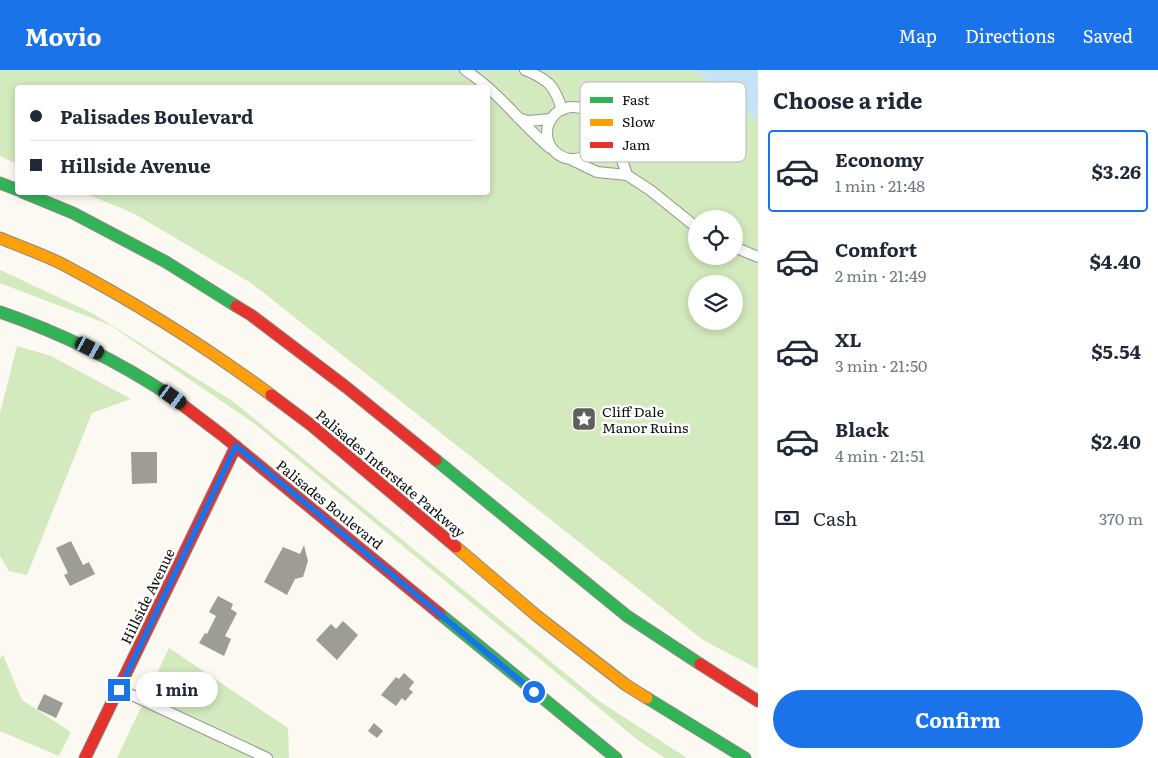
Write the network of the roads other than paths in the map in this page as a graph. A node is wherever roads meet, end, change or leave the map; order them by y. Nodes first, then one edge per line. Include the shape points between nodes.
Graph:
1 (465, 70) edge
2 (525, 70) edge
3 (485, 85) edge
4 (490, 89) edge
5 (580, 109) edge
6 (562, 110) junction
7 (518, 118) junction
8 (551, 119) junction
9 (553, 150) junction
10 (580, 158) edge
11 (570, 159) junction
12 (622, 162) edge
13 (626, 175) junction
14 (0, 183) edge
15 (15, 189) edge
16 (29, 195) edge
17 (688, 221) edge
18 (0, 238) edge
19 (743, 251) edge
20 (758, 257) edge
21 (0, 312) edge
22 (236, 446) junction
23 (119, 690) junction
24 (758, 701) edge
25 (85, 758) edge
26 (267, 758) edge
27 (616, 758) edge
28 (745, 758) edge

1 - 3 street
2 - 6 street via 550,84 557,93
4 - 7 street
5 - 6 street
6 - 8 street
7 - 8 street via 528,121
7 - 9 street
8 - 9 street via 547,135
9 - 11 street
10 - 11 street
11 - 13 street via 597,172
12 - 13 street
13 - 17 street
14 - 15 main road
16 - 24 main road via 73,213 166,262 250,315 346,388 627,616
18 - 28 main road, Palisades Interstate Parkway via 62,264 149,313 244,375 311,425 537,616 626,685
19 - 20 street
21 - 22 main road, Palisades Boulevard via 56,332 124,366 173,397
22 - 23 main road, Hillside Avenue
22 - 27 main road, Palisades Boulevard
23 - 25 main road, Hillside Avenue
23 - 26 street

